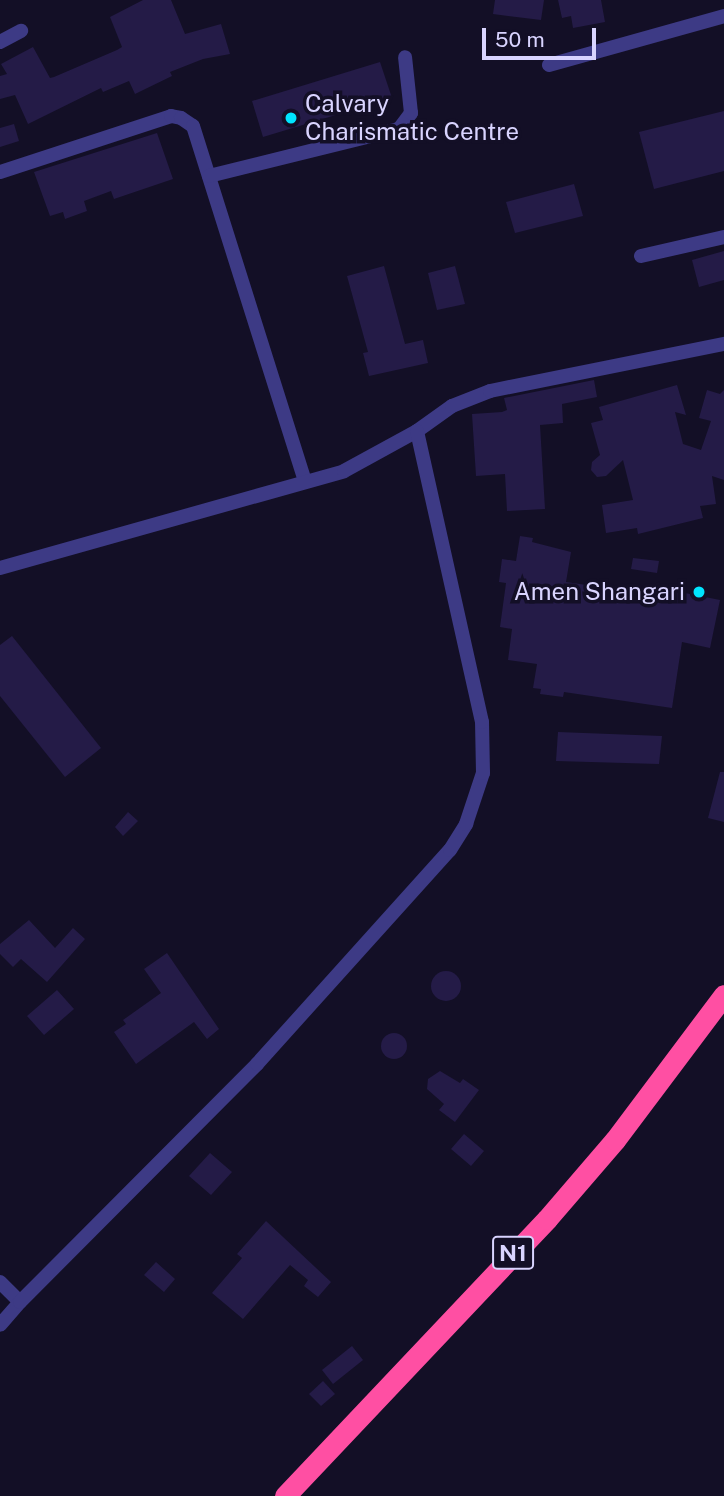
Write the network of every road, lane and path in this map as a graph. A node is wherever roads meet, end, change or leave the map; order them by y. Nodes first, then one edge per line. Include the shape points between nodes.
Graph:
1 (724, 16) edge
2 (21, 31) dead end
3 (0, 42) edge
4 (405, 57) dead end
5 (550, 65) dead end
6 (0, 172) edge
7 (209, 176) junction
8 (724, 237) edge
9 (641, 257) dead end
10 (724, 344) edge
11 (417, 431) junction
12 (306, 482) junction
13 (0, 568) edge
14 (724, 995) edge
15 (0, 1282) edge
16 (20, 1302) junction
17 (0, 1325) edge
18 (285, 1496) edge

1 - 5 street
2 - 3 street
4 - 7 street via 411,113 399,129
6 - 7 street via 170,116 193,126
7 - 12 street
8 - 9 street
10 - 11 street via 499,388 452,406
11 - 12 street via 344,471
11 - 16 street via 481,722 483,773 466,824 450,849 257,1064
12 - 13 street
14 - 18 highway, N1 via 615,1140 547,1219
15 - 16 street
16 - 17 street

